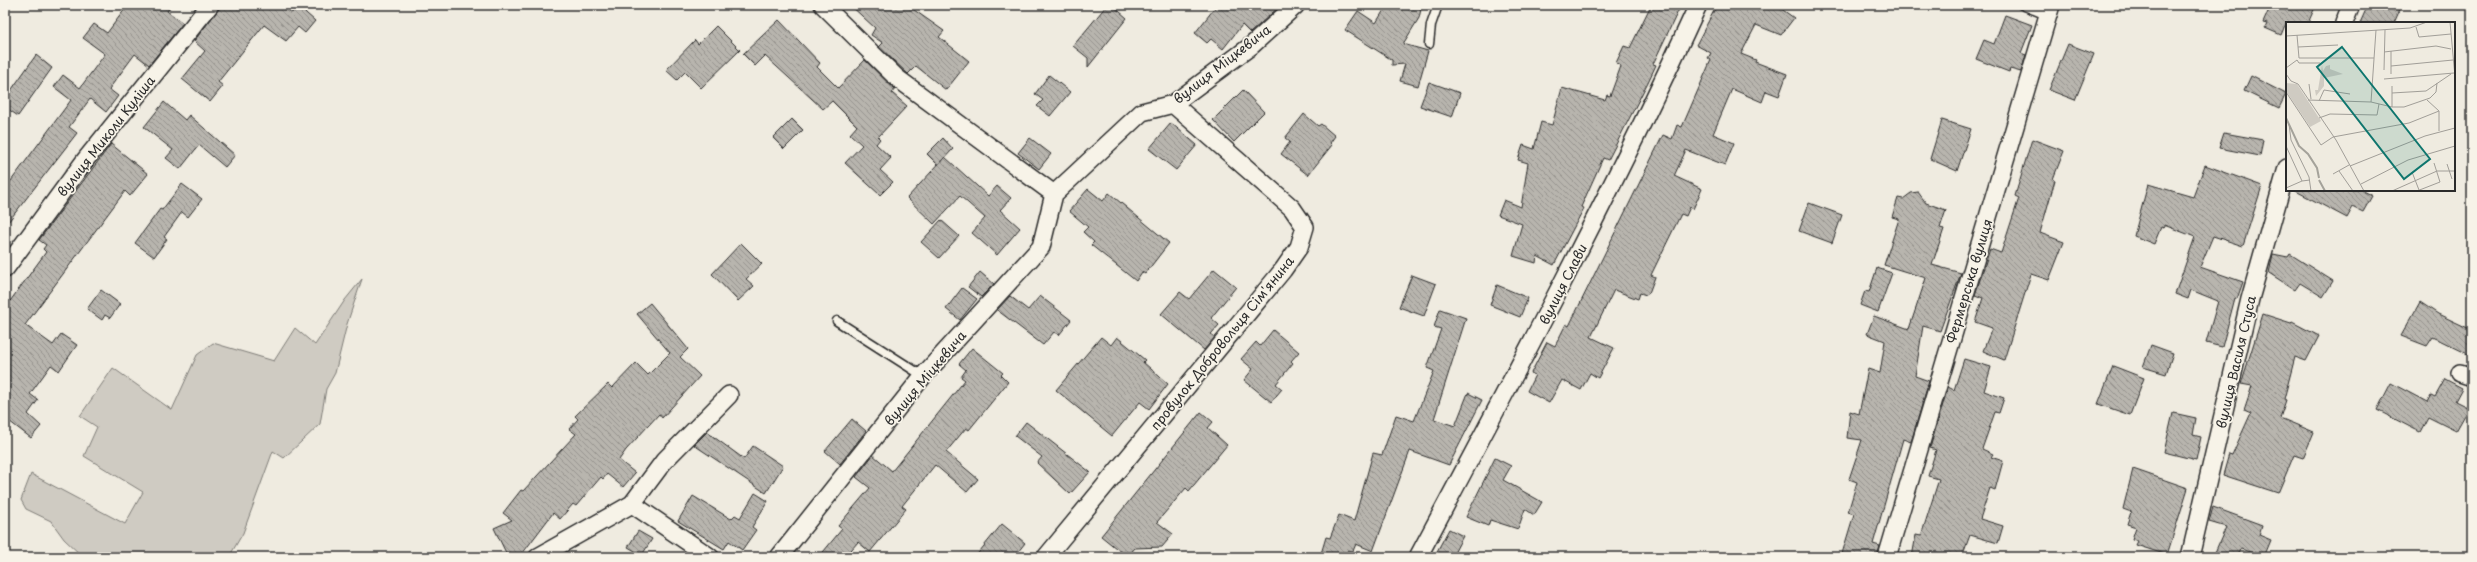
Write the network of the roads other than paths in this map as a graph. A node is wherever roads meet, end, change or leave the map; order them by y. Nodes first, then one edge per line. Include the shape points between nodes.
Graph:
1 (210, 5) edge
2 (823, 5) edge
3 (1296, 5) edge
4 (1438, 5) edge
5 (1698, 5) edge
6 (2022, 5) edge
7 (2351, 5) edge
8 (2050, 10) edge
9 (2344, 22) edge
10 (1429, 44) dead end
11 (1173, 104) junction
12 (2286, 172) edge
13 (1054, 194) junction
14 (5, 269) edge
15 (837, 321) dead end
16 (923, 376) junction
17 (729, 395) dead end
18 (632, 504) junction
19 (538, 557) edge
20 (710, 557) edge
21 (779, 557) edge
22 (1046, 557) edge
23 (1418, 557) edge
24 (1887, 557) edge
25 (2190, 557) edge

1 - 14 street, вулиця Миколи Куліша via 86,160
2 - 13 street via 897,78
3 - 11 street, вулиця Міцкевича via 1250,46
4 - 10 lane via 1431,25
5 - 23 street, вулиця Слави via 1569,275
6 - 8 lane
7 - 9 street
8 - 24 street, Фермерська вулиця
11 - 13 street, вулиця Міцкевича via 1142,112
11 - 22 street, провулок Добровольця Сім'янина via 1292,208 1305,227 1299,247 1283,270
12 - 25 street, вулиця Василя Стуса via 2250,299
13 - 16 street, вулиця Міцкевича via 1041,247
15 - 16 lane
16 - 21 street, вулиця Міцкевича
17 - 18 street via 664,461
18 - 19 street
18 - 20 street

